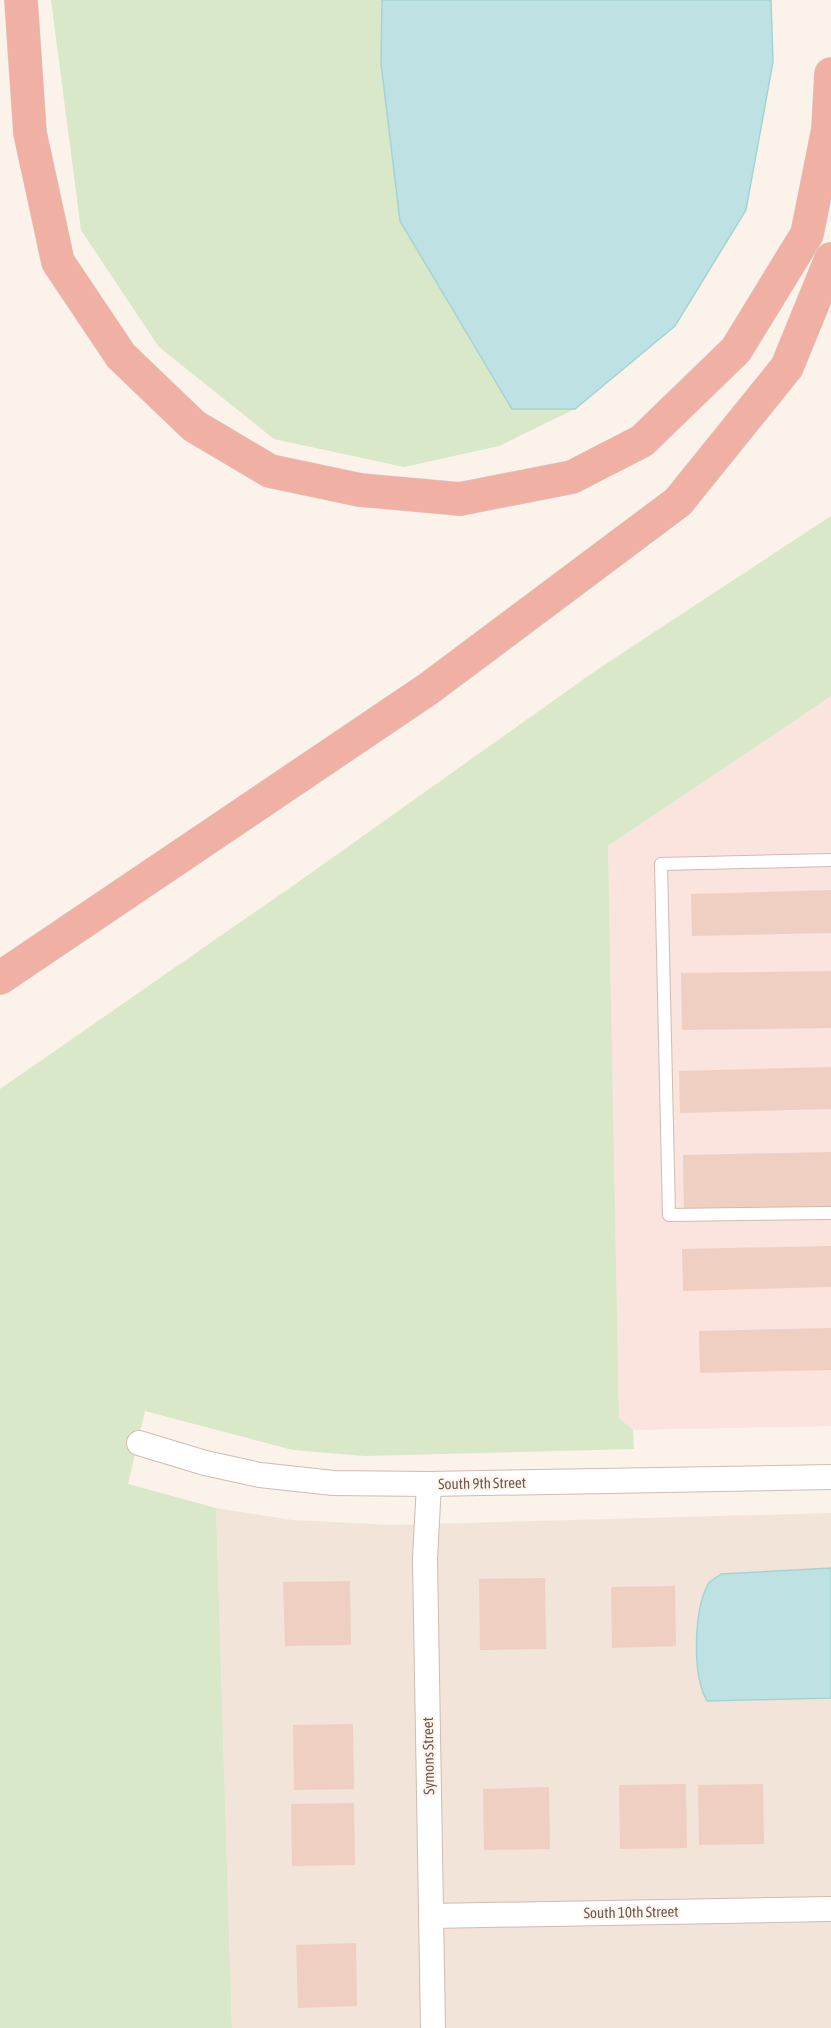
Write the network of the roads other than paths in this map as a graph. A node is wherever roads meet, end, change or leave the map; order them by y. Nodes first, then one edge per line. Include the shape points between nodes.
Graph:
1 (21, 0) edge
2 (831, 74) edge
3 (831, 259) edge
4 (831, 860) edge
5 (0, 978) edge
6 (831, 1213) edge
7 (139, 1443) dead end
8 (831, 1477) edge
9 (429, 1484) junction
10 (831, 1909) edge
11 (431, 1916) junction
12 (433, 2028) edge

1 - 2 highway via 30,133 58,262 121,356 194,426 270,471 360,490 460,499 572,477 642,441 736,350 807,234 828,129
3 - 5 highway via 787,367 678,502 428,688
4 - 6 lane via 661,864 669,1215
7 - 9 street, South 9th Street via 260,1475 333,1483
8 - 9 street, South 9th Street
9 - 11 street, Symons Street via 425,1559
10 - 11 street, South 10th Street
11 - 12 street, Symons Street

